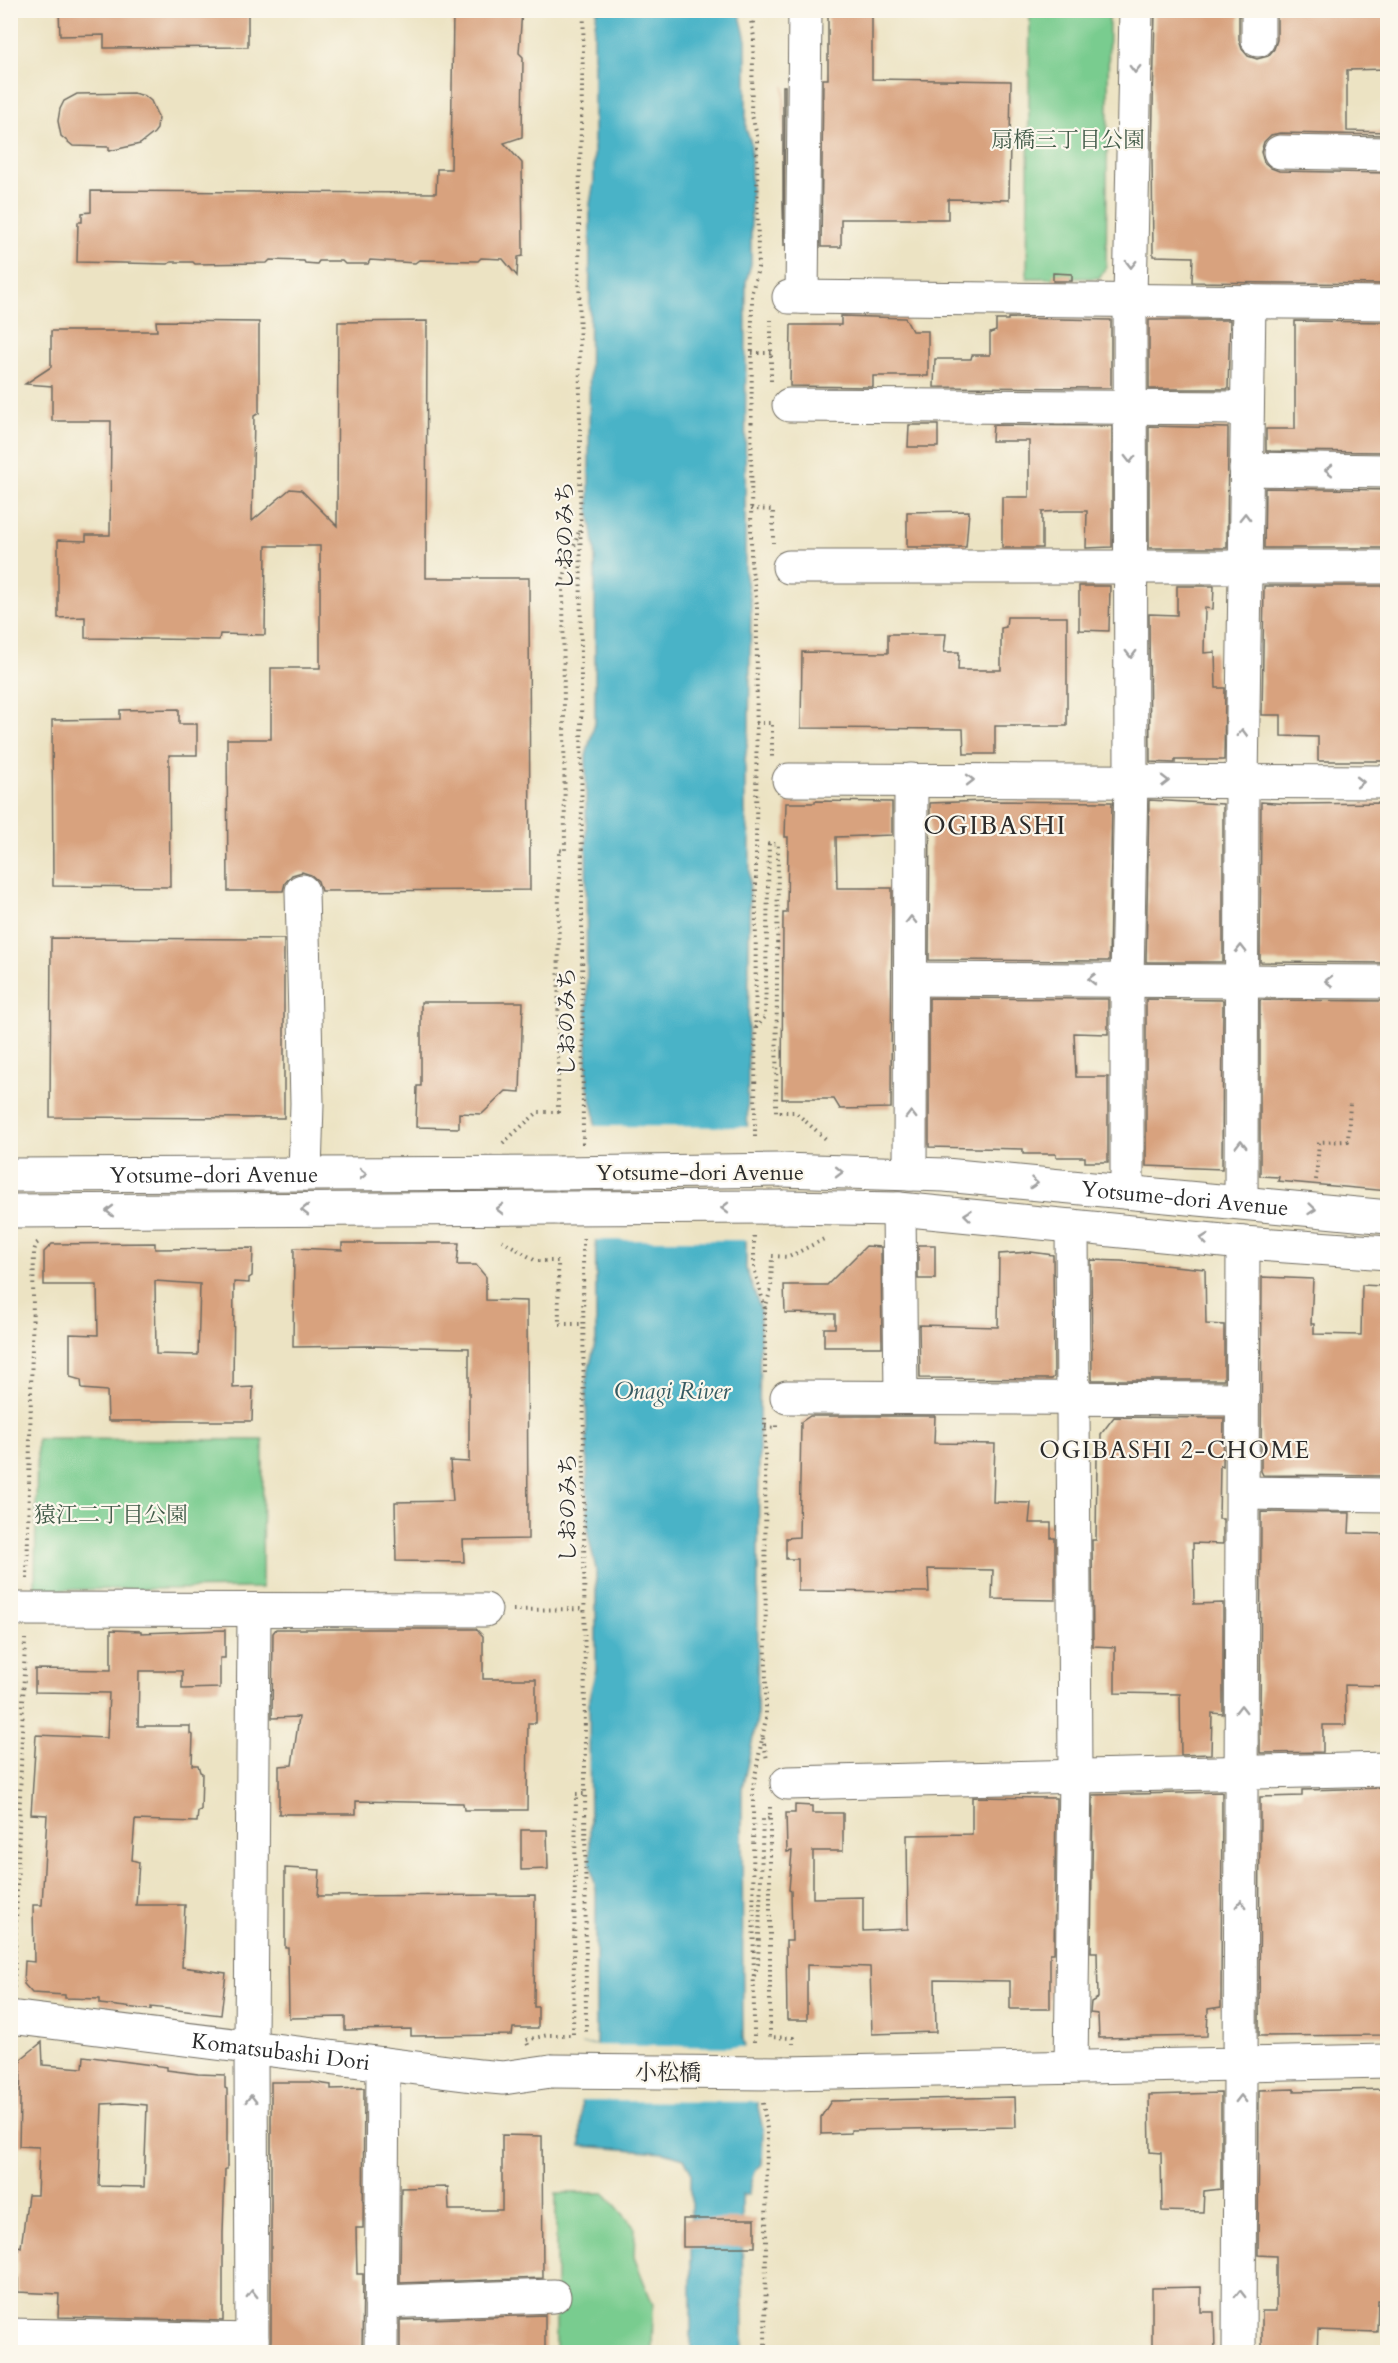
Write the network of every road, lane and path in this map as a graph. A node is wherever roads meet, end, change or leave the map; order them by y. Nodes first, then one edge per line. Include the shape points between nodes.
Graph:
1 (584, 10) edge
2 (753, 10) edge
3 (805, 10) edge
4 (1136, 10) edge
5 (754, 37) dead end
6 (1280, 152) dead end
7 (1388, 154) edge
8 (1131, 299) junction
9 (1249, 301) junction
10 (1388, 303) edge
11 (771, 336) dead end
12 (752, 353) dead end
13 (771, 353) junction
14 (771, 368) dead end
15 (789, 405) dead end
16 (1130, 408) junction
17 (1246, 408) junction
18 (1245, 469) junction
19 (1388, 471) edge
20 (751, 509) dead end
21 (580, 528) junction
22 (781, 555) joint
23 (1130, 567) junction
24 (1244, 567) junction
25 (1388, 567) edge
26 (756, 723) dead end
27 (781, 775) joint
28 (911, 780) junction
29 (1131, 781) junction
30 (1242, 782) junction
31 (1388, 782) edge
32 (302, 891) dead end
33 (911, 979) junction
34 (1127, 980) junction
35 (1241, 981) junction
36 (1388, 982) edge
37 (755, 1029) dead end
38 (1350, 1103) dead end
39 (830, 1143) dead end
40 (499, 1146) dead end
41 (582, 1146) dead end
42 (910, 1173) junction
43 (305, 1174) junction
44 (10, 1175) edge
45 (1315, 1190) dead end
46 (1127, 1192) junction
47 (1241, 1202) junction
48 (899, 1209) junction
49 (10, 1211) edge
50 (1388, 1217) edge
51 (571, 1219) junction
52 (1072, 1226) junction
53 (44, 1237) dead end
54 (826, 1238) dead end
55 (501, 1240) dead end
56 (1243, 1243) junction
57 (1388, 1253) edge
58 (765, 1310) dead end
59 (583, 1324) junction
60 (787, 1397) dead end
61 (902, 1397) junction
62 (1073, 1397) junction
63 (1243, 1399) junction
64 (765, 1427) dead end
65 (776, 1428) dead end
66 (1243, 1493) junction
67 (1388, 1495) edge
68 (27, 1580) dead end
69 (522, 1609) dead end
70 (584, 1609) junction
71 (485, 1610) dead end
72 (254, 1611) junction
73 (18, 1622) edge
74 (763, 1735) dead end
75 (1388, 1769) edge
76 (1241, 1771) junction
77 (1075, 1775) junction
78 (775, 1787) junction
79 (585, 1794) junction
80 (770, 1818) junction
81 (753, 1979) dead end
82 (12, 2003) edge
83 (586, 2034) dead end
84 (251, 2046) junction
85 (528, 2048) dead end
86 (1388, 2061) edge
87 (789, 2063) junction
88 (1241, 2063) junction
89 (383, 2064) junction
90 (1071, 2066) junction
91 (551, 2071) joint
92 (554, 2296) dead end
93 (381, 2302) junction
94 (10, 2335) edge
95 (252, 2346) edge
96 (381, 2352) edge
97 (1239, 2352) edge

1 - 21 path, しおのみち via 579,207
2 - 5 path
3 - 8 street via 795,297
4 -> 8 street
6 - 7 street
8 - 9 street
8 - 16 street
9 - 10 street
9 - 17 street
11 - 13 path
12 - 13 path
13 - 14 path
15 - 16 street
16 - 17 street
16 -> 23 street
17 - 18 street
19 -> 18 street
24 -> 18 street
20 - 22 path via 773,510
21 - 40 path via 563,580 565,850 559,850 558,1112 538,1112
21 - 41 path, しおのみち
22 - 23 street
23 - 24 street
23 -> 29 street
24 - 25 street
30 -> 24 street
26 - 27 path via 772,723
27 - 28 street
28 -> 29 street
33 -> 28 street
29 -> 30 street
29 - 34 street
30 -> 31 street
35 -> 30 street
32 - 43 street
34 -> 33 street
42 -> 33 street
34 - 35 street
34 - 46 street
36 -> 35 street
47 -> 35 street
37 - 39 path via 765,1017 769,844 778,844 776,1112 795,1112
38 - 45 path via 1348,1141 1319,1142
43 -> 42 street, Yotsume-dori Avenue, bridge via 781,1170
42 -> 46 street, Yotsume-dori Avenue
43 - 44 street, Yotsume-dori Avenue
46 - 47 street, Yotsume-dori Avenue
47 -> 50 street, Yotsume-dori Avenue
48 -> 51 street, Yotsume-dori Avenue, bridge via 784,1207
52 -> 48 street, Yotsume-dori Avenue
48 - 61 street
51 -> 49 street, Yotsume-dori Avenue
51 - 59 path, しおのみち
56 -> 52 street, Yotsume-dori Avenue
52 - 62 street
53 - 68 path via 34,1252
54 - 58 path via 789,1257 772,1257 771,1289
55 - 59 path via 536,1261 558,1261 559,1324
56 - 57 street, Yotsume-dori Avenue
56 - 63 street
59 - 70 path, しおのみち
60 - 61 street
61 - 62 street
62 - 63 street
62 - 77 street
63 - 66 street
64 - 65 path
66 - 67 street
76 -> 66 street
69 - 70 path
70 - 79 path, しおのみち
71 - 72 street
72 - 73 street
72 - 84 street
73 - 82 path
74 - 78 path
75 - 76 street
76 - 77 street
88 -> 76 street
77 - 78 street
77 - 90 street
78 - 80 path
79 - 83 path, しおのみち
79 - 85 path via 576,1794 573,2035 526,2040
80 - 81 path via 763,1819 758,1964
80 - 87 path via 770,2037 793,2038
82 - 84 street, Komatsubashi Dori
84 - 89 street, Komatsubashi Dori
95 -> 84 street
86 - 88 street, 小松橋
87 - 90 street, 小松橋
87 - 91 street, 小松橋, bridge
88 - 90 street, 小松橋
97 -> 88 street
89 - 91 street, Komatsubashi Dori via 503,2078
89 - 93 street
92 - 93 street
93 - 96 street
94 - 95 street

